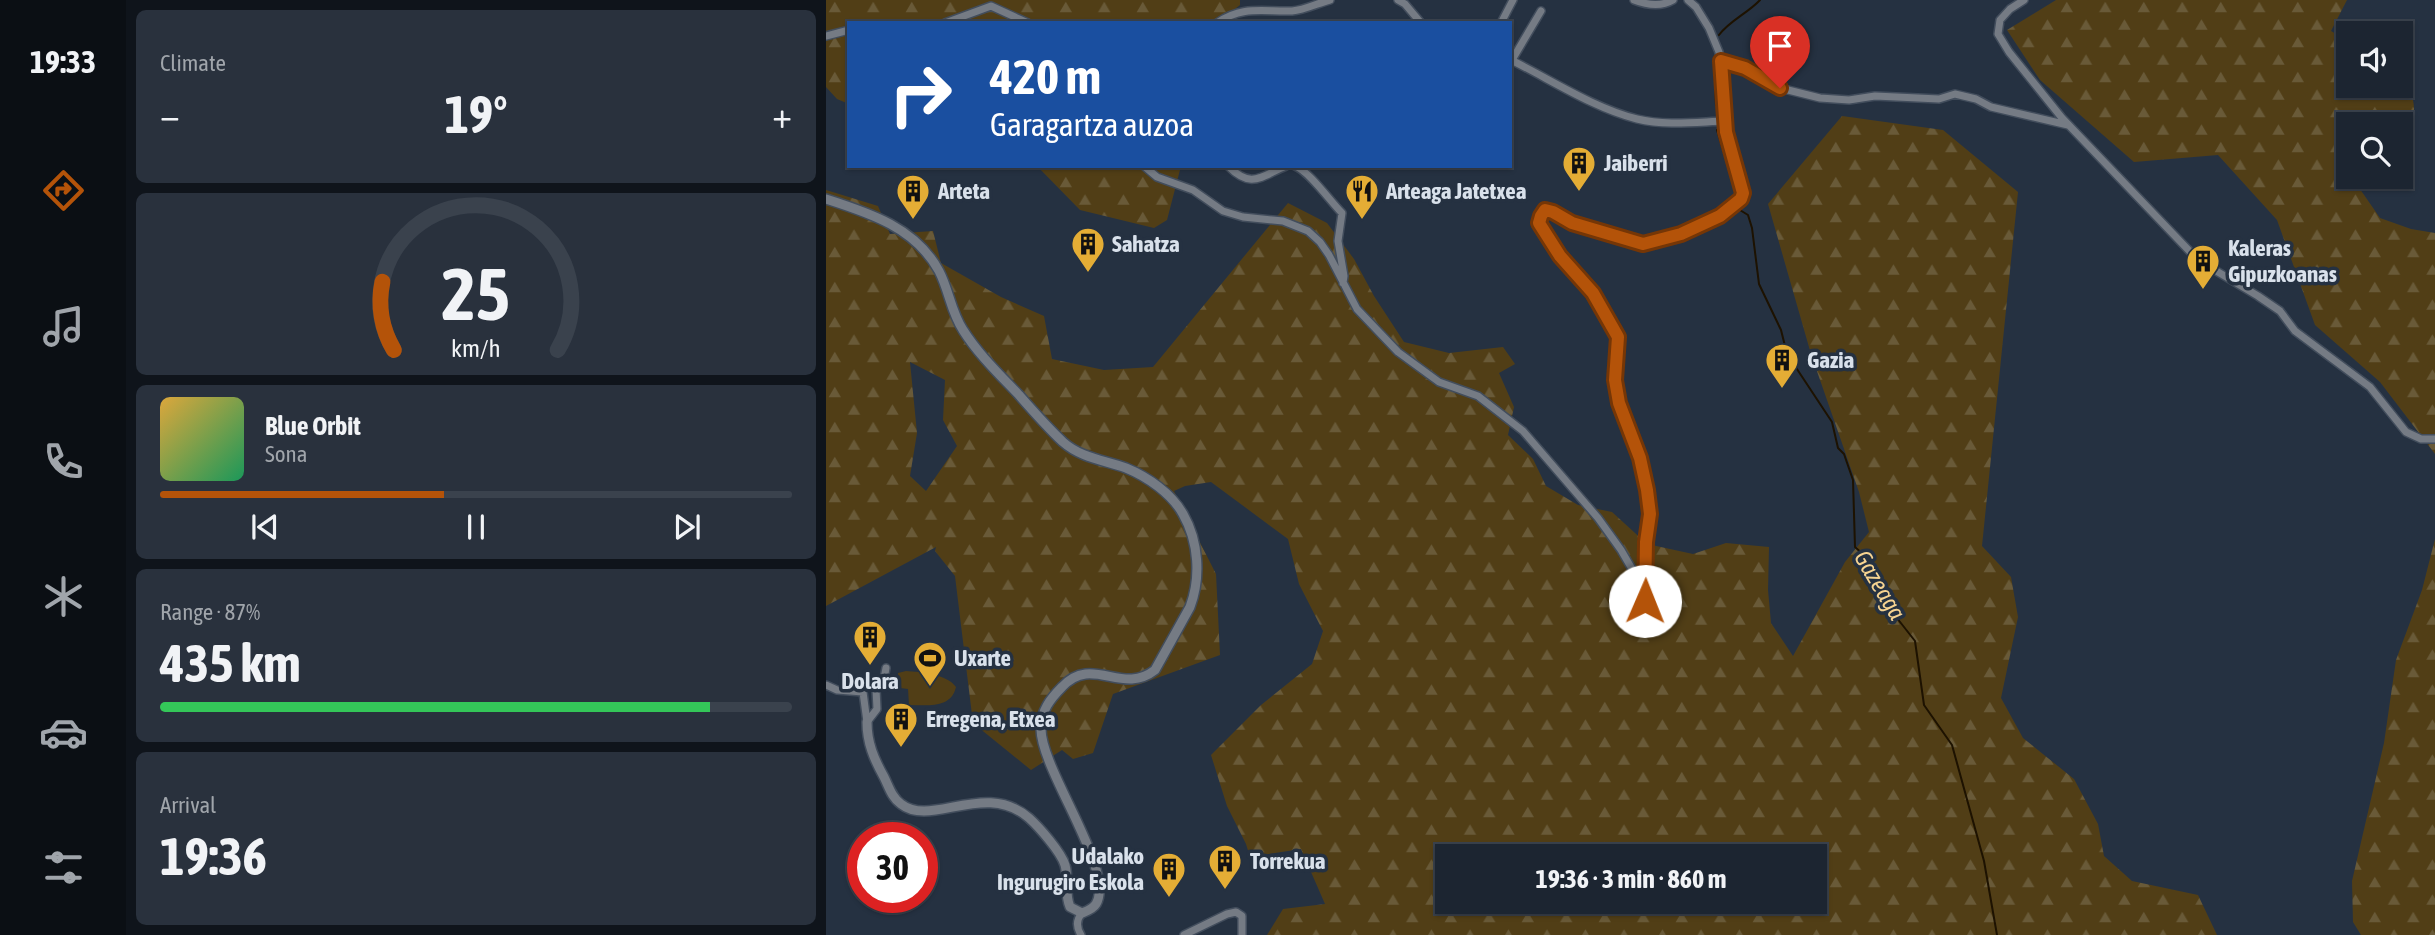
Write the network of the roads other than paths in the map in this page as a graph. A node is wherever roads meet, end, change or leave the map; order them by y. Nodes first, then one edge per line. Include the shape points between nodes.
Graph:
1 (1330, 0) edge
2 (1513, 0) edge
3 (1634, 0) edge
4 (1673, 0) edge
5 (1688, 0) edge
6 (2024, 0) edge
7 (1402, 2) edge
8 (1541, 11) dead end
9 (950, 21) edge
10 (1024, 21) edge
11 (1222, 21) edge
12 (1419, 21) edge
13 (1502, 21) edge
14 (847, 31) edge
15 (826, 36) edge
16 (1512, 60) edge
17 (1721, 61) junction
18 (1725, 121) junction
19 (2069, 125) junction
20 (1146, 168) edge
21 (1230, 168) edge
22 (1282, 168) edge
23 (1299, 168) edge
24 (826, 199) edge
25 (1343, 283) junction
26 (2435, 439) edge
27 (886, 668) dead end
28 (826, 684) edge
29 (876, 688) junction
30 (863, 692) junction
31 (867, 722) junction
32 (1082, 913) junction
33 (1081, 935) edge
34 (1184, 935) edge
35 (1242, 935) edge

1 - 11 street via 1292,11 1246,11
2 - 13 street
3 - 4 street via 1654,5
5 - 17 street via 1709,28
6 - 19 street via 2000,20 1998,33
7 - 12 street
8 - 16 street
9 - 10 street via 991,6
14 - 15 street
16 - 18 street via 1601,105 1640,119
17 - 18 street
17 - 19 street via 1745,68 1780,88 1820,98 1940,99 1955,94
18 - 25 street via 1743,193 1720,216 1681,234 1643,244 1545,210 1539,223 1560,256 1593,293 1618,337 1615,380 1619,403 1640,458 1648,502 1645,601 1629,561 1523,431 1478,396 1439,382 1413,364 1357,310
19 - 26 street via 2198,260 2280,311 2295,331 2370,387 2406,432
20 - 25 street via 1157,177 1193,190 1223,211 1283,221 1308,231 1320,242
21 - 22 street via 1250,180
23 - 25 street via 1342,213 1338,241
24 - 32 street via 870,213 917,241 941,273 962,329 1045,424 1075,451 1125,468 1156,486 1183,513 1191,531 1196,560 1194,597 1155,670 1133,681 1081,673 1061,687 1043,712 1041,737 1094,861 1096,904
27 - 29 street
28 - 30 street via 837,690
29 - 30 street via 869,686
29 - 31 street via 877,709
30 - 31 street
31 - 32 street via 869,745 897,801 915,810 994,802 1017,810 1061,858 1066,898 1070,907
32 - 33 street via 1077,920
34 - 35 street via 1236,912 1242,916

